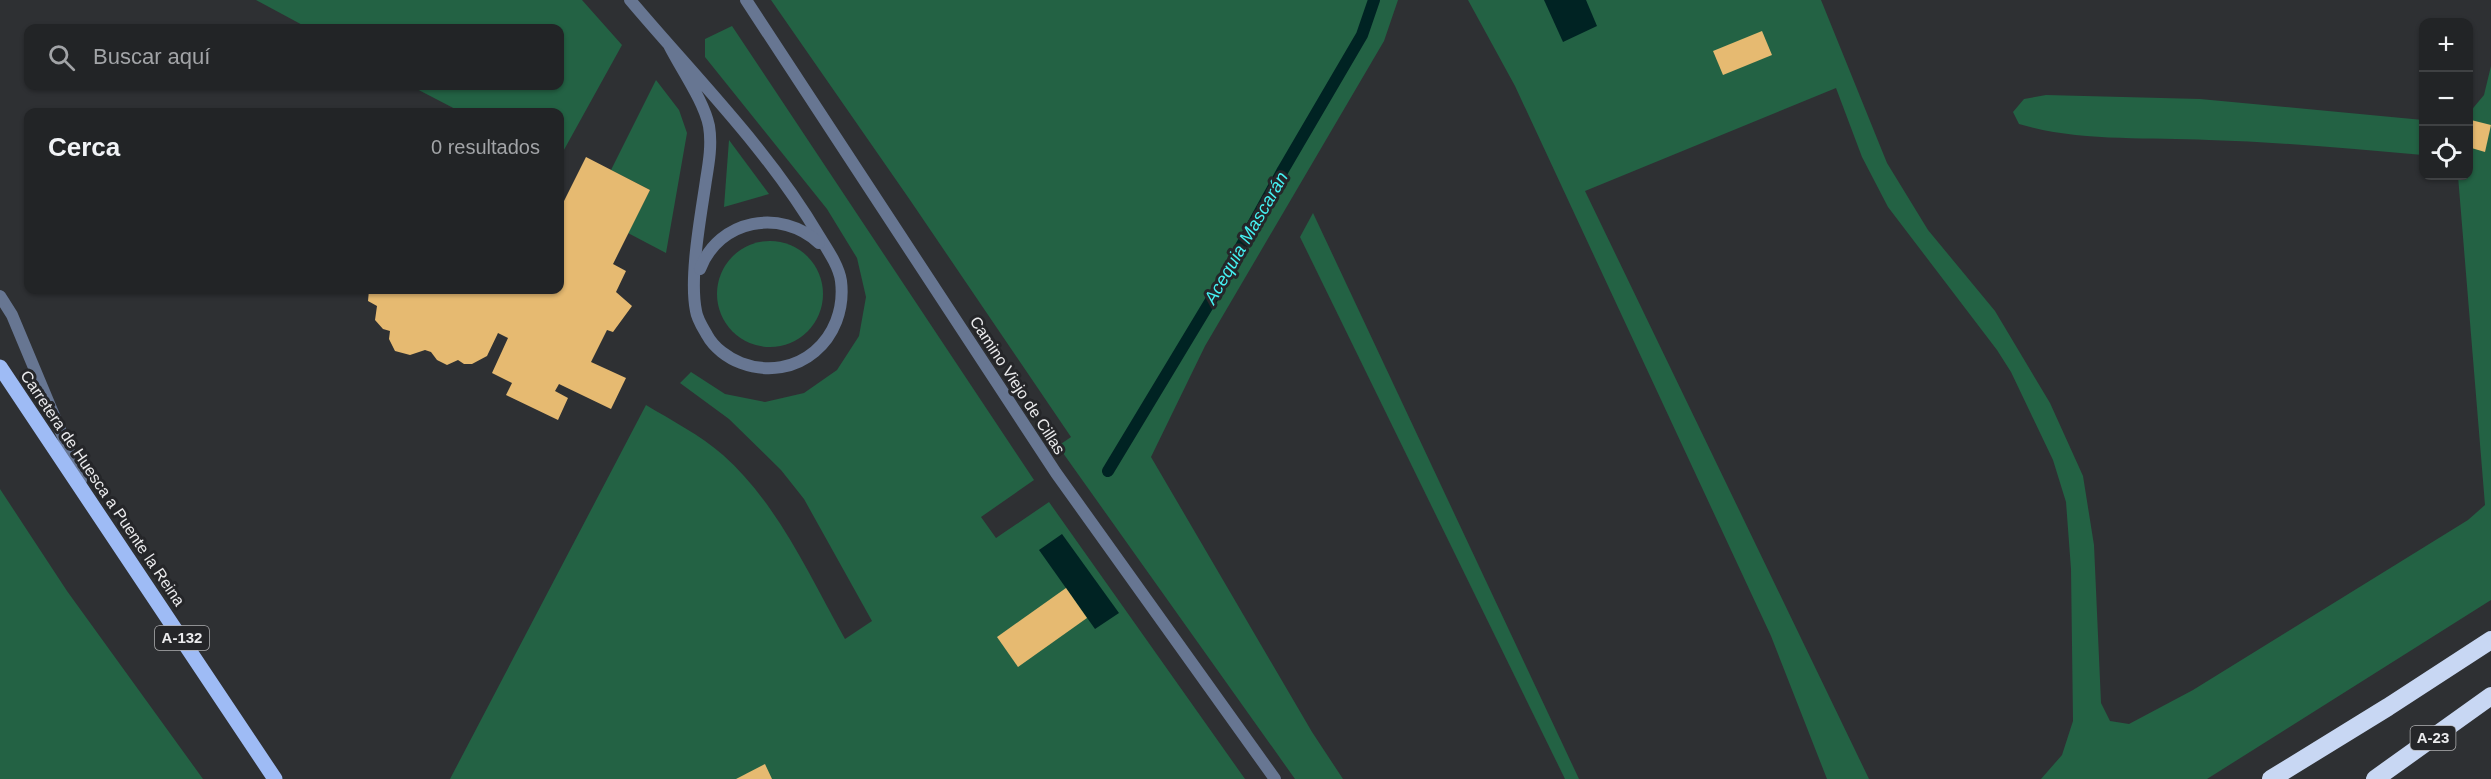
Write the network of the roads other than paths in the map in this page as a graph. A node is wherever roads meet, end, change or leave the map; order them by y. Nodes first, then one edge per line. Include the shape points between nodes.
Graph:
1 (630, 0) edge
2 (746, 0) edge
3 (669, 45) junction
4 (828, 252) junction
5 (695, 283) junction
6 (0, 296) edge
7 (0, 367) edge
8 (88, 498) junction
9 (2491, 640) edge
10 (2491, 696) edge
11 (275, 779) edge
12 (1275, 779) edge
13 (2271, 779) edge
14 (2375, 779) edge

1 - 3 street
2 - 12 street, Camino Viejo de Cillas via 1056,473
3 - 4 street via 767,158 796,197
3 - 5 street via 709,125 711,148
4 - 5 street via 807,233 780,222 751,224 725,236 705,256
4 - 5 street via 841,279 841,308 831,335 811,356 785,368 756,369 729,358 708,338 696,312
6 - 8 street via 12,315
7 - 8 main road, Carretera de Huesca a Puente la Reina / A-132
8 - 11 main road, Carretera de Huesca a Puente la Reina / A-132
9 - 13 highway
10 - 14 highway, A-23

